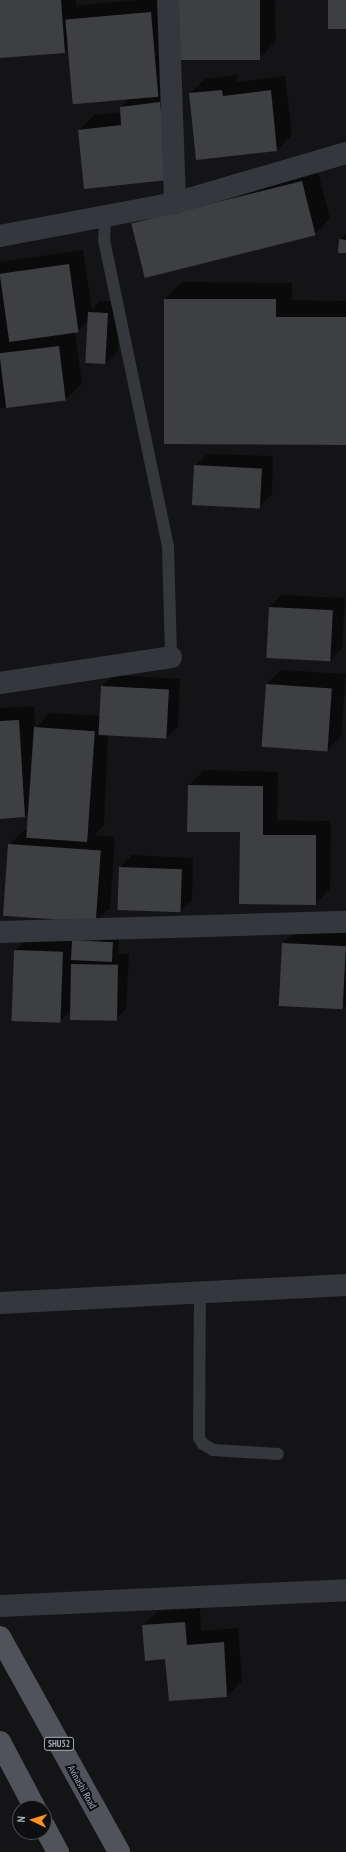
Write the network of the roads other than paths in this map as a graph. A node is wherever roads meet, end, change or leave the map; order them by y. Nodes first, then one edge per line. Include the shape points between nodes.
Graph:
1 (168, 0) edge
2 (346, 154) edge
3 (175, 203) junction
4 (105, 217) junction
5 (0, 236) edge
6 (171, 657) joint
7 (0, 683) edge
8 (346, 922) edge
9 (0, 932) edge
10 (346, 1285) edge
11 (200, 1293) junction
12 (0, 1303) edge
13 (278, 1454) dead end
14 (346, 1590) edge
15 (0, 1606) edge
16 (0, 1637) edge
17 (0, 1742) edge
18 (31, 1800) edge
19 (52, 1840) edge
20 (58, 1852) edge
21 (119, 1852) edge

1 - 3 street
2 - 3 street
3 - 4 street
4 - 5 street
4 - 6 lane via 104,240 168,548
6 - 7 street
8 - 9 street
10 - 11 street
11 - 12 street
11 - 13 lane via 199,1438 213,1450
14 - 15 street
16 - 21 main road, Avinashi Road / SHU52
17 - 18 main road
19 - 20 main road

